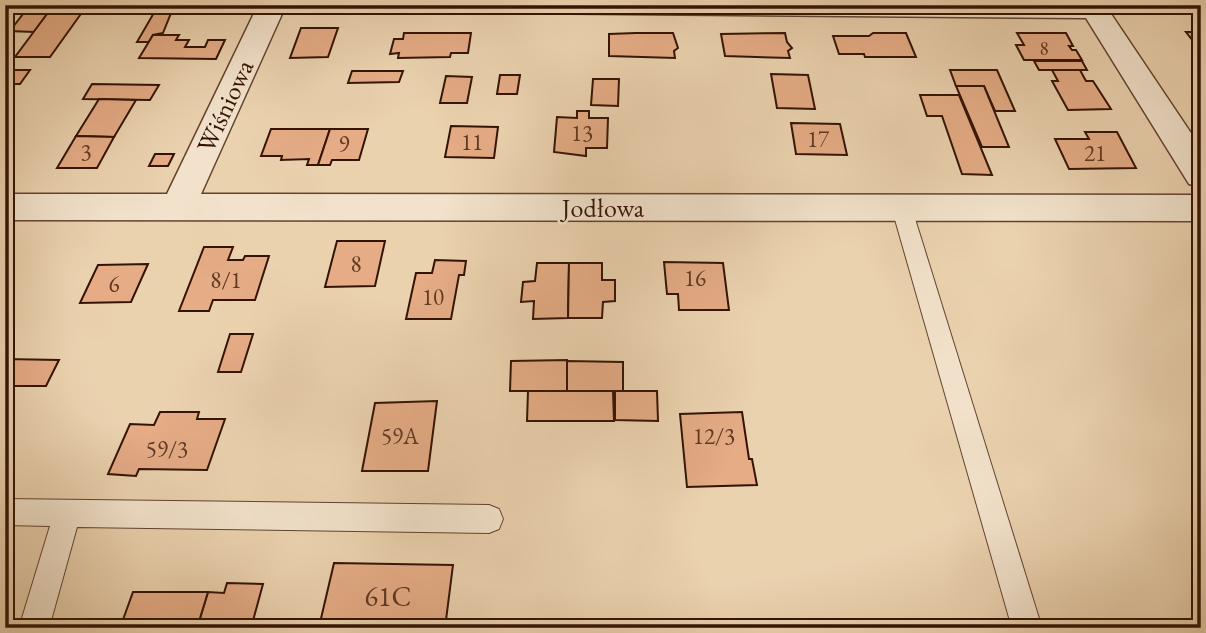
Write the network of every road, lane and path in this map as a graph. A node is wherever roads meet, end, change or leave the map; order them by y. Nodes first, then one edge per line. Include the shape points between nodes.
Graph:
1 (272, 5) edge
2 (514, 5) edge
3 (1093, 8) edge
4 (1201, 174) edge
5 (5, 207) edge
6 (178, 207) junction
7 (1201, 208) edge
8 (902, 209) junction
9 (5, 512) edge
10 (67, 513) junction
11 (489, 519) dead end
12 (34, 628) edge
13 (1027, 628) edge

1 - 6 street, Wiśniowa
2 - 3 street
3 - 4 street
5 - 6 street, Jodłowa
6 - 8 street, Jodłowa
7 - 8 street, Jodłowa
8 - 13 lane
9 - 10 lane
10 - 11 lane
10 - 12 lane

